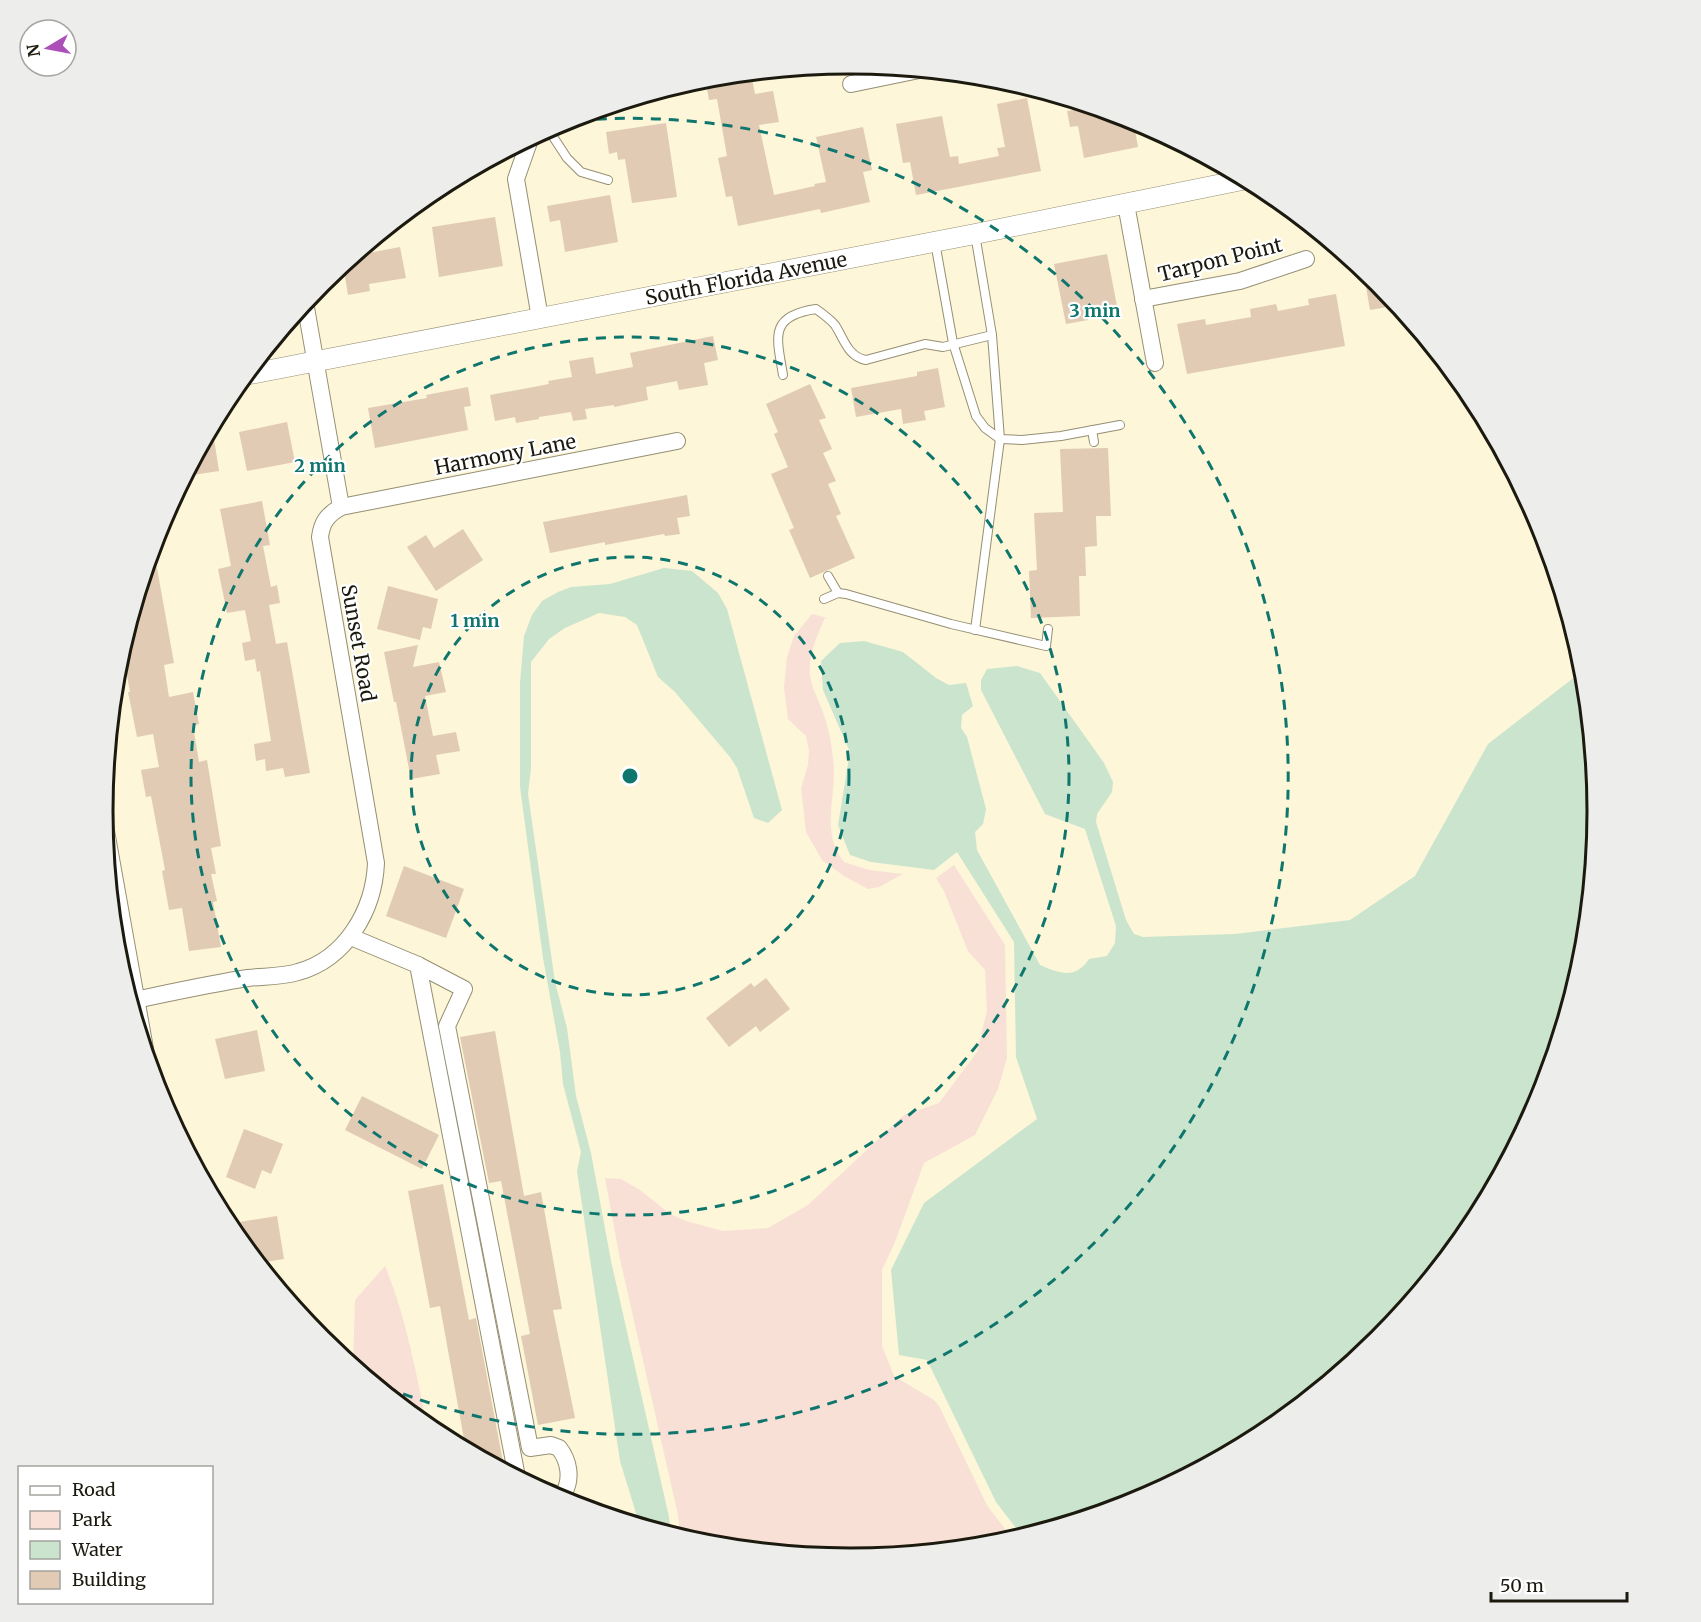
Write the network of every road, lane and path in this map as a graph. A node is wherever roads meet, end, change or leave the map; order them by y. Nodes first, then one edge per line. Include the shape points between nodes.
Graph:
1 (895, 75) edge
2 (851, 84) dead end
3 (553, 137) edge
4 (526, 149) edge
5 (608, 180) dead end
6 (1234, 182) edge
7 (1126, 204) junction
8 (975, 234) junction
9 (935, 241) junction
10 (1306, 259) dead end
11 (1143, 299) junction
12 (307, 313) edge
13 (540, 318) junction
14 (992, 335) junction
15 (953, 344) junction
16 (315, 361) junction
17 (1155, 363) dead end
18 (257, 373) edge
19 (783, 375) dead end
20 (1120, 425) dead end
21 (1092, 430) junction
22 (1000, 439) junction
23 (677, 441) dead end
24 (1094, 442) dead end
25 (341, 507) junction
26 (828, 576) dead end
27 (838, 593) junction
28 (824, 599) dead end
29 (1048, 629) dead end
30 (975, 630) junction
31 (351, 937) junction
32 (418, 965) junction
33 (137, 999) edge
34 (515, 1467) edge
35 (565, 1491) edge

1 - 2 street
3 - 5 lane via 581,172
4 - 13 street via 516,179
6 - 7 street, South Florida Avenue
7 - 8 street, South Florida Avenue
7 - 11 street, Tarpon Point
8 - 9 street, South Florida Avenue
8 - 14 lane
9 - 13 street, South Florida Avenue
9 - 15 lane
10 - 11 street, Tarpon Point via 1239,281
11 - 17 street, Tarpon Point
12 - 16 street
13 - 16 street, South Florida Avenue
14 - 15 lane
14 - 22 lane
15 - 19 lane via 925,344 858,359 828,317 816,309 804,311 779,327
15 - 22 lane via 976,416
16 - 18 street, South Florida Avenue
16 - 25 street
20 - 21 lane
21 - 22 lane via 1035,440
21 - 24 lane
22 - 30 lane
23 - 25 street, Harmony Lane
25 - 31 street, Sunset Road via 325,519 320,537 376,863 370,899
26 - 27 lane
27 - 28 lane
27 - 30 lane
29 - 30 lane via 1046,646
31 - 32 street
31 - 33 street via 321,963 296,973
32 - 34 street
32 - 35 street via 464,989 447,1026 530,1448 559,1448 568,1465

